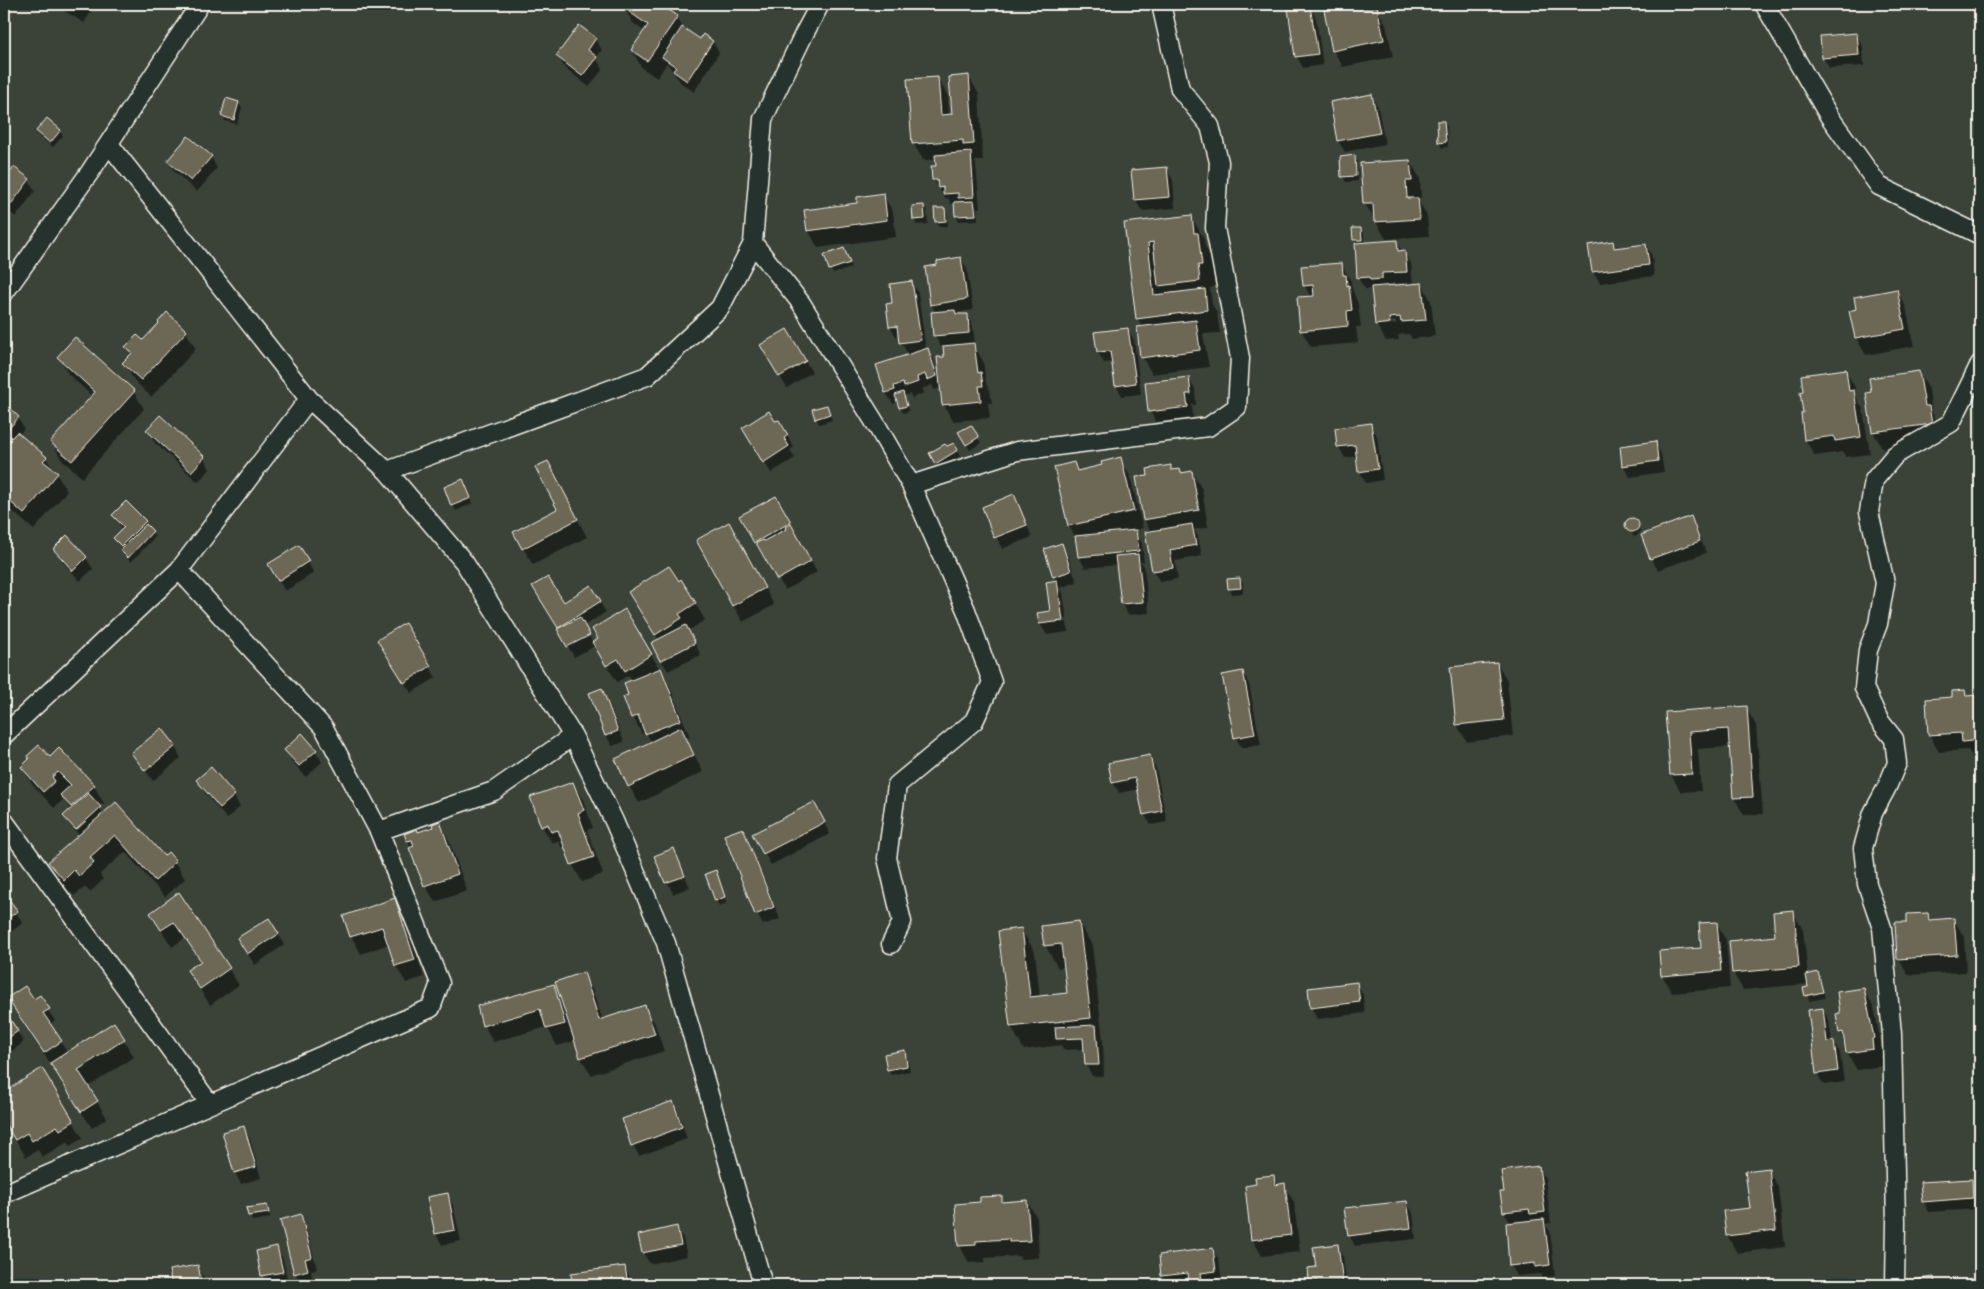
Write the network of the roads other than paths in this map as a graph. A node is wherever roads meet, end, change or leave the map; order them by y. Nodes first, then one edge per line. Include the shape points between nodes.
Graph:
1 (200, 4) edge
2 (820, 4) edge
3 (1161, 4) edge
4 (1764, 4) edge
5 (109, 144) junction
6 (1980, 235) edge
7 (753, 243) junction
8 (4, 293) edge
9 (1980, 364) edge
10 (308, 399) junction
11 (387, 471) junction
12 (911, 485) junction
13 (179, 570) junction
14 (4, 735) edge
15 (573, 736) junction
16 (4, 821) edge
17 (379, 831) junction
18 (891, 944) dead end
19 (210, 1104) junction
20 (4, 1194) edge
21 (763, 1285) edge
22 (1895, 1285) edge

1 - 5 street
2 - 7 street via 764,120
3 - 12 street via 1180,89 1210,126 1220,162 1215,228 1240,358 1237,407 1208,426 1017,451
4 - 6 street via 1829,116 1879,186
5 - 8 street
5 - 10 street
7 - 11 street via 720,308 646,376
7 - 12 street via 801,303
9 - 22 street via 1951,423 1895,455 1874,480 1868,512 1885,583 1878,624 1868,650 1864,688 1879,720 1894,738 1897,763 1873,813 1863,848 1867,884 1882,928 1892,1034
10 - 11 street
10 - 13 street
11 - 15 street via 464,562
12 - 18 street via 966,610 992,682 974,721 897,785 887,858 902,922
13 - 14 street
13 - 17 street via 324,728
15 - 17 street via 494,791
15 - 21 street via 614,821 666,943
16 - 19 street
17 - 19 street via 440,983 431,1008
19 - 20 street

